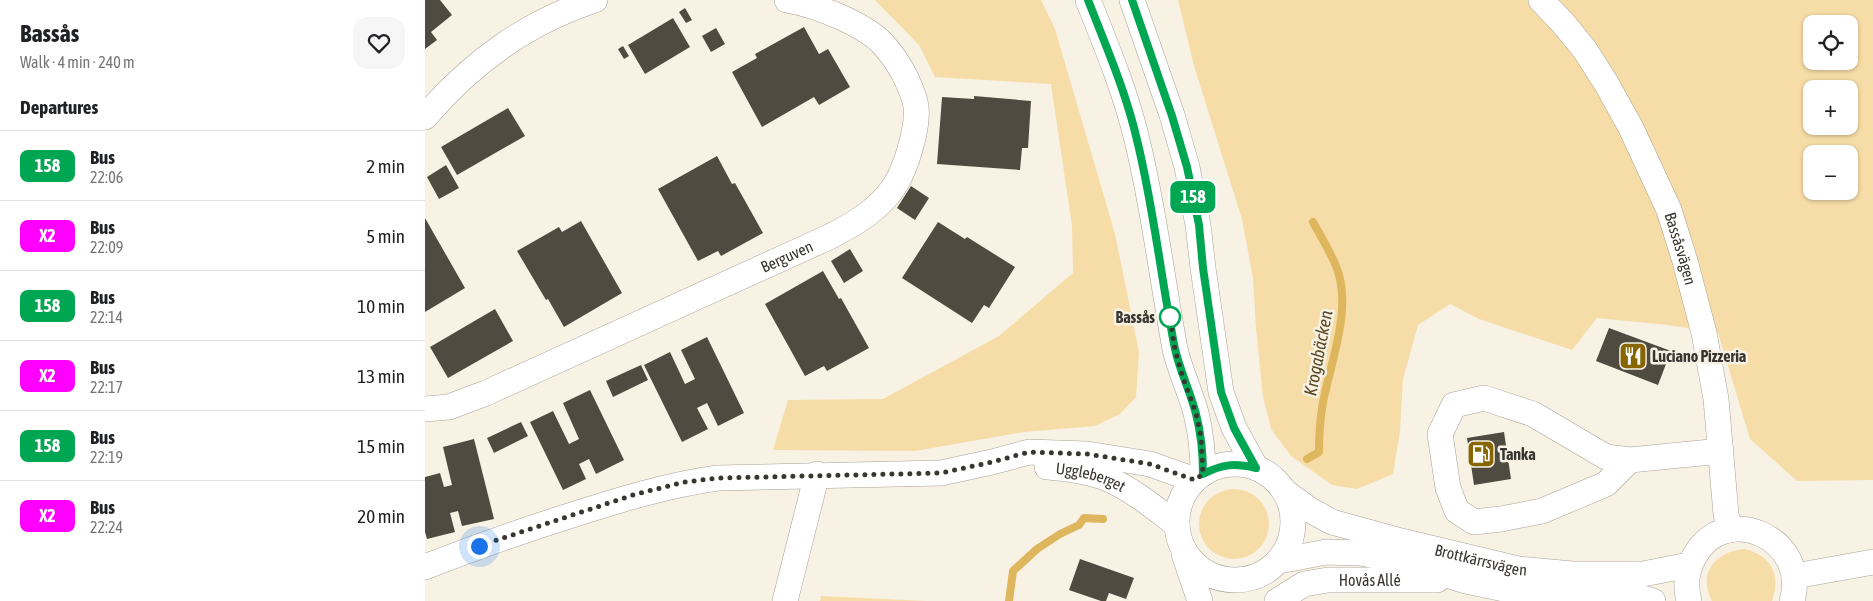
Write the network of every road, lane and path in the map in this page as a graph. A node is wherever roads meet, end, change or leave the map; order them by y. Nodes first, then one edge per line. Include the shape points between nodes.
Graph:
1 (595, 0) edge
2 (787, 0) edge
3 (1088, 0) edge
4 (1132, 0) edge
5 (1541, 0) edge
6 (425, 117) edge
7 (425, 409) edge
8 (1721, 450) junction
9 (1630, 460) junction
10 (992, 462) junction
11 (1256, 468) junction
12 (817, 474) junction
13 (1199, 477) junction
14 (1285, 491) junction
15 (1729, 530) junction
16 (1179, 536) junction
17 (1279, 561) junction
18 (1873, 562) edge
19 (1689, 565) junction
20 (425, 567) edge
21 (1259, 576) junction
22 (1795, 576) junction
23 (1466, 581) junction
24 (1508, 595) edge
25 (785, 601) edge
26 (1200, 601) edge
27 (1241, 601) edge
28 (1277, 601) edge
29 (1653, 601) edge
30 (1689, 601) edge
31 (1792, 601) edge

1 - 6 street via 567,9 495,50 466,74
2 - 7 street, Berguven via 806,3 856,24 881,42 899,65 911,89 916,121 910,150 898,181 885,198 851,226 829,237 486,393 449,407
3 - 13 street via 1137,138 1175,350 1201,437
4 - 11 street via 1187,167 1199,225 1221,392 1234,428
5 - 8 street, Bassåsvägen via 1585,50 1607,83 1669,210 1704,333
8 - 9 street
8 - 15 street, Bassåsvägen
9 - 9 street via 1606,484 1542,511 1474,522 1457,511 1447,488 1440,434 1455,405 1485,398 1533,414 1606,457
10 - 12 street, Uggleberget via 941,473
10 - 13 street, Uggleberget via 1029,452 1087,454 1150,464
10 - 16 street, Uggleberget via 1078,471 1107,479 1138,496
11 - 13 street via 1238,464 1219,466
11 - 14 street via 1272,477
12 - 20 street, Uggleberget via 685,482 497,539
12 - 25 street
13 - 16 street via 1181,500
14 - 17 street via 1292,508 1293,526 1289,545
14 - 19 street, Brottkärrsvägen via 1332,522 1518,568 1573,574 1643,574
15 - 19 street via 1705,542
15 - 22 street via 1751,530 1772,539 1787,555
16 - 21 street via 1192,562 1206,574 1223,580 1241,581
16 - 26 street
17 - 21 street
17 - 23 street, Brottkärrsvägen via 1327,552 1361,553 1406,562
18 - 22 street
19 - 30 street
21 - 27 street
22 - 31 street
23 - 24 street, Brottkärrsvägen
23 - 28 street, Hovås Allé via 1328,580 1304,584
24 - 29 street, Brottkärrsvägen via 1621,592

